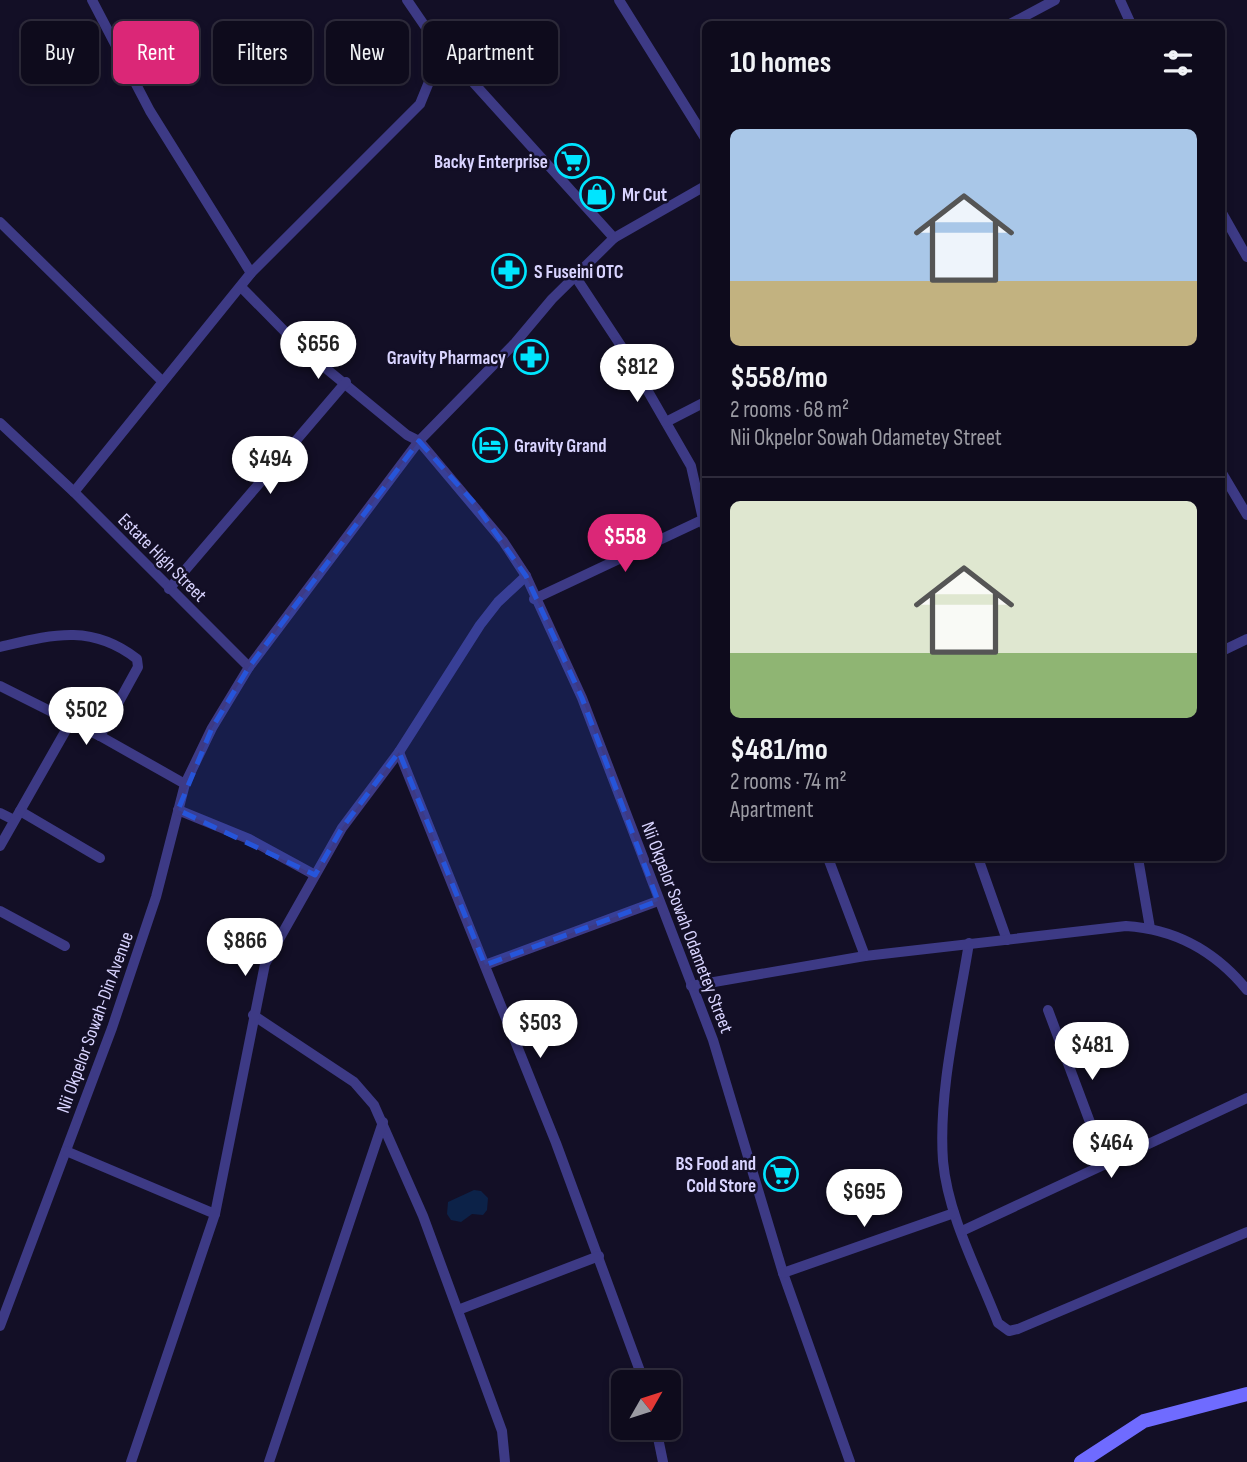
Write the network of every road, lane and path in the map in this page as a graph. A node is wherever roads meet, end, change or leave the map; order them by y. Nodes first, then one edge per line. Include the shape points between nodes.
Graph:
1 (92, 0) edge
2 (407, 0) edge
3 (618, 0) edge
4 (1055, 0) edge
5 (1120, 0) edge
6 (1016, 21) edge
7 (1130, 21) edge
8 (423, 23) edge
9 (428, 84) edge
10 (475, 84) edge
11 (702, 133) edge
12 (702, 188) edge
13 (1225, 218) edge
14 (0, 222) edge
15 (614, 238) junction
16 (1247, 257) edge
17 (250, 273) junction
18 (575, 276) junction
19 (242, 287) junction
20 (162, 381) junction
21 (346, 382) junction
22 (702, 404) edge
23 (666, 422) junction
24 (0, 424) edge
25 (419, 441) junction
26 (1225, 478) edge
27 (74, 492) junction
28 (702, 511) edge
29 (1247, 515) edge
30 (702, 525) edge
31 (526, 576) junction
32 (169, 589) junction
33 (534, 600) junction
34 (1247, 639) edge
35 (0, 647) edge
36 (1225, 650) edge
37 (249, 667) junction
38 (0, 686) edge
39 (69, 723) junction
40 (100, 736) junction
41 (399, 752) junction
42 (185, 784) junction
43 (178, 810) junction
44 (0, 813) edge
45 (17, 816) junction
46 (0, 846) edge
47 (100, 858) dead end
48 (829, 861) edge
49 (979, 861) edge
50 (1139, 861) edge
51 (315, 875) junction
52 (658, 901) junction
53 (0, 911) edge
54 (1150, 928) junction
55 (1007, 940) junction
56 (969, 943) junction
57 (65, 946) dead end
58 (865, 956) junction
59 (485, 965) junction
60 (691, 986) junction
61 (1247, 990) edge
62 (1048, 1010) dead end
63 (253, 1015) junction
64 (1247, 1098) edge
65 (383, 1122) junction
66 (66, 1151) junction
67 (1106, 1165) junction
68 (954, 1213) junction
69 (215, 1214) junction
70 (962, 1231) junction
71 (1247, 1232) edge
72 (599, 1256) junction
73 (783, 1273) junction
74 (458, 1310) junction
75 (0, 1326) edge
76 (640, 1370) edge
77 (1247, 1394) edge
78 (658, 1440) edge
79 (1096, 1457) edge
80 (131, 1462) edge
81 (268, 1462) edge
82 (505, 1462) edge
83 (663, 1462) edge
84 (850, 1462) edge
85 (1081, 1462) edge

1 - 17 street via 150,111
2 - 8 street
3 - 11 street
4 - 6 street
5 - 7 street
9 - 17 street via 419,104
10 - 15 street
12 - 15 street
13 - 16 street
14 - 20 street
15 - 18 street
17 - 19 street
18 - 23 street
18 - 25 street
19 - 20 street
19 - 21 street, Nii Okpelor Sowah Odametey Street via 301,348
20 - 27 street
21 - 25 street, Nii Okpelor Sowah Odametey Street
21 - 32 street
22 - 23 street
23 - 28 street via 691,466
24 - 27 street, Estate High Street
25 - 31 street, Nii Okpelor Sowah Odametey Street via 475,504
25 - 37 street
26 - 29 street
27 - 32 street, Estate High Street
30 - 33 street
31 - 33 street, Nii Okpelor Sowah Odametey Street
31 - 41 street via 480,625
32 - 37 street, Estate High Street
33 - 52 street, Nii Okpelor Sowah Odametey Street via 582,698
34 - 36 street
35 - 40 street via 57,634 90,635 137,659 138,667
37 - 42 street, Nii Okpelor Sowah-Din Avenue
38 - 39 street
39 - 40 street
39 - 45 street
40 - 42 street
41 - 51 street via 342,828
41 - 59 street
42 - 43 street, Nii Okpelor Sowah-Din Avenue
43 - 51 street via 249,839
43 - 66 street, Nii Okpelor Sowah-Din Avenue via 156,897
44 - 45 street
45 - 46 street
45 - 47 street
48 - 58 street
49 - 55 street
50 - 54 street
51 - 63 street via 265,964
52 - 59 street
52 - 60 street, Nii Okpelor Sowah Odametey Street
53 - 57 street
54 - 55 street via 1126,926
54 - 61 street via 1199,946
55 - 56 street
56 - 58 street
56 - 68 street via 944,1112 943,1162
58 - 60 street
59 - 72 street
60 - 73 street, Nii Okpelor Sowah Odametey Street via 713,1040
62 - 67 street
63 - 65 street via 354,1082
63 - 69 street
64 - 67 street
65 - 74 street
65 - 81 street
66 - 69 street
66 - 75 street, Nii Okpelor Sowah-Din Avenue
67 - 70 street
68 - 70 street
68 - 73 street
69 - 80 street
70 - 71 street via 998,1323 1009,1331
72 - 74 street
72 - 76 street
73 - 84 street, Nii Okpelor Sowah Odametey Street
74 - 82 street via 502,1431
77 - 79 street via 1144,1421
78 - 83 street
79 - 85 street

